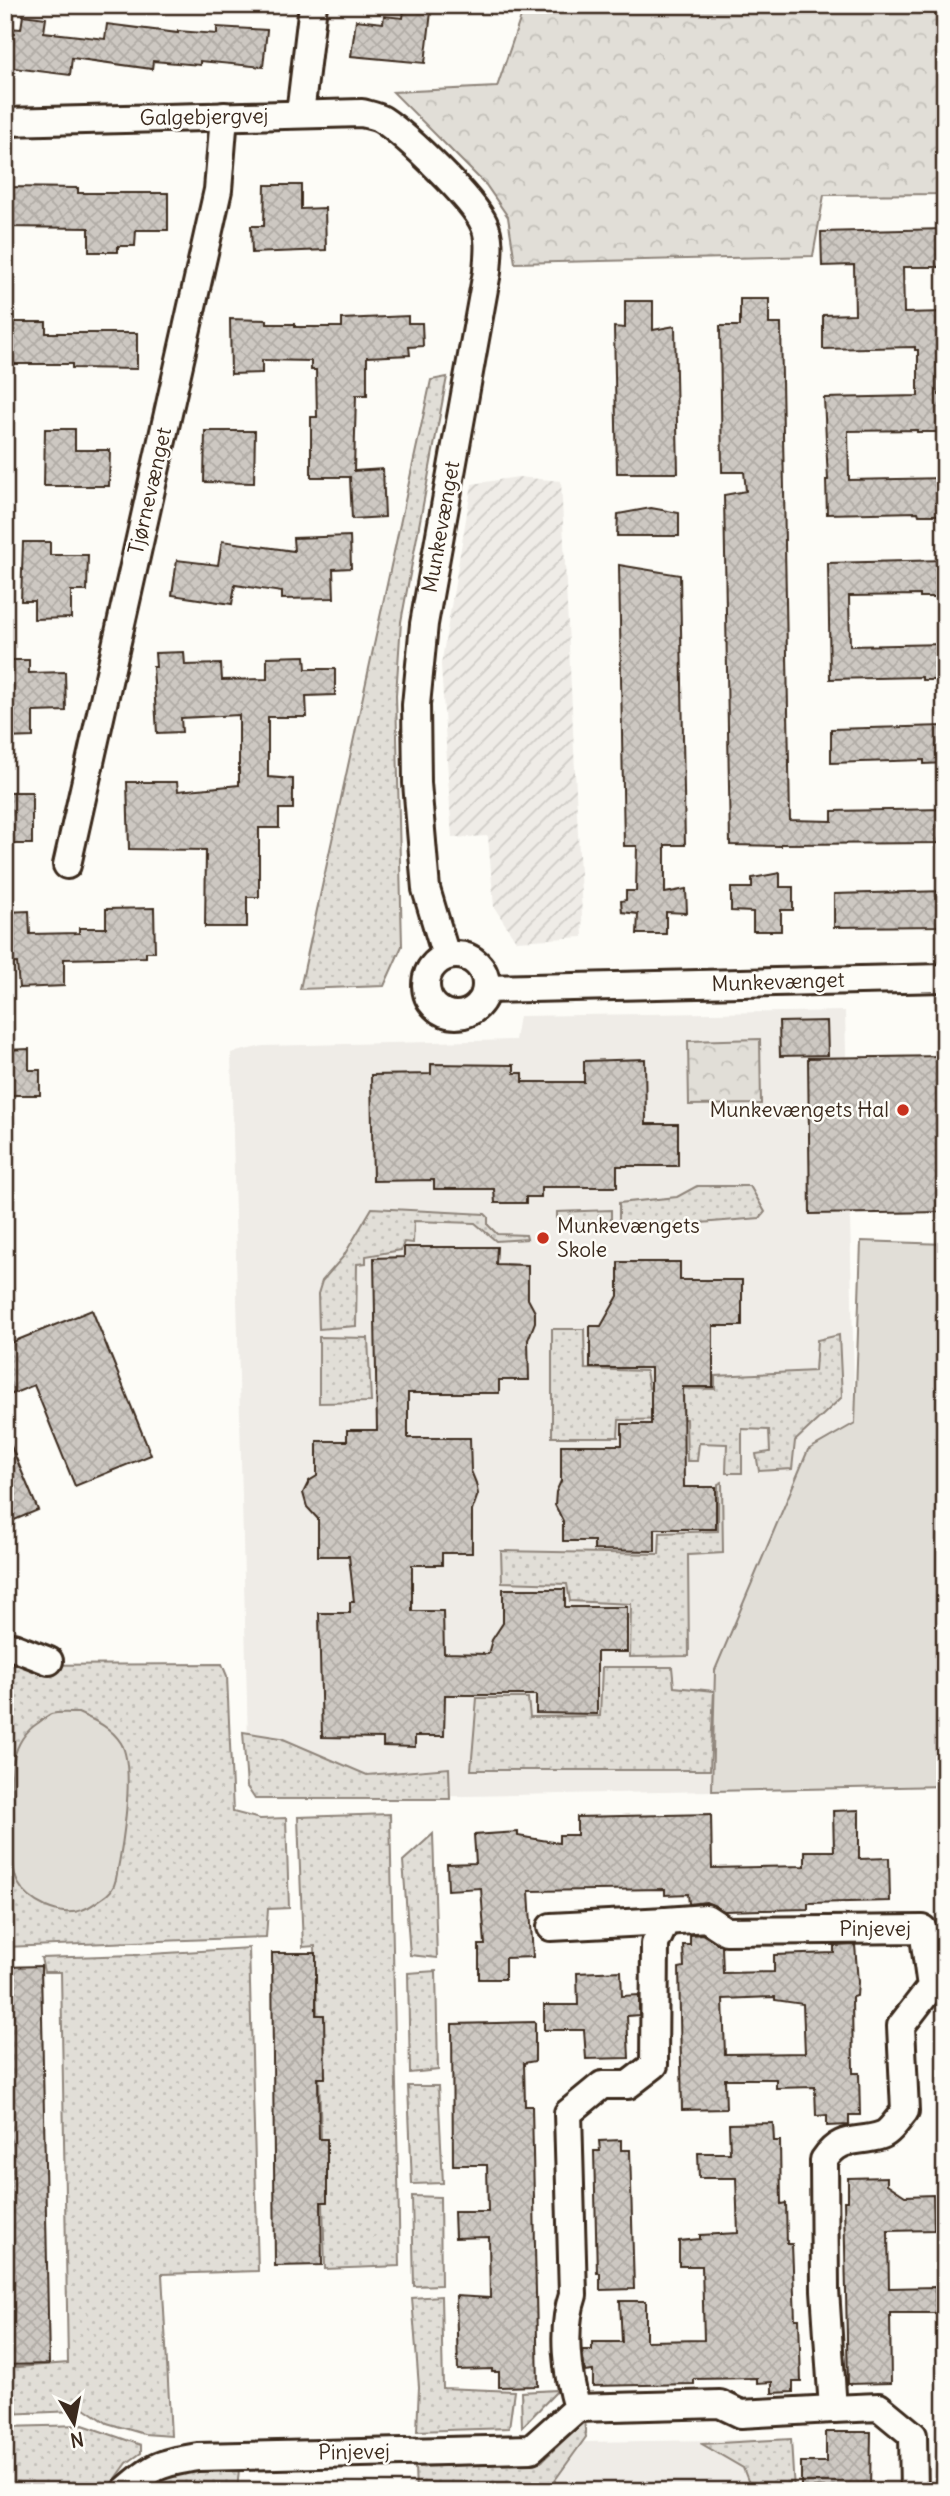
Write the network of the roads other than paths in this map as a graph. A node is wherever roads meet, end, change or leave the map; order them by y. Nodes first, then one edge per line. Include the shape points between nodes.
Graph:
1 (313, 5) edge
2 (300, 114) junction
3 (224, 116) junction
4 (5, 122) edge
5 (397, 132) joint
6 (66, 865) dead end
7 (446, 956) junction
8 (945, 978) edge
9 (486, 989) junction
10 (5, 1647) edge
11 (49, 1661) dead end
12 (666, 1921) junction
13 (551, 1927) dead end
14 (577, 2408) junction
15 (833, 2409) junction
16 (125, 2491) edge
17 (914, 2491) edge

1 - 2 street
2 - 3 street, Galgebjergvej
2 - 5 street, Galgebjergvej via 362,113 380,118
3 - 4 street, Galgebjergvej
3 - 6 street, Tjørnevænget via 218,190
5 - 7 street, Munkevænget via 474,206 489,247 424,624 416,705 416,783 426,889
7 - 9 street via 475,961
7 - 9 street via 426,977 433,1005 450,1014 469,1012
8 - 9 street, Munkevænget
10 - 11 street
12 - 13 street, Pinjevej
12 - 14 street via 655,1944 654,2065 628,2085 601,2085 568,2113 573,2295 567,2326 569,2381
12 - 15 street, Pinjevej via 706,1918 726,1931 923,1929 931,1987 901,2026 905,2112 884,2135 847,2141 831,2149 824,2160 825,2290
14 - 15 street via 720,2404 741,2414
14 - 16 street, Pinjevej via 531,2449 198,2457 163,2463
15 - 17 street via 878,2407 913,2435

